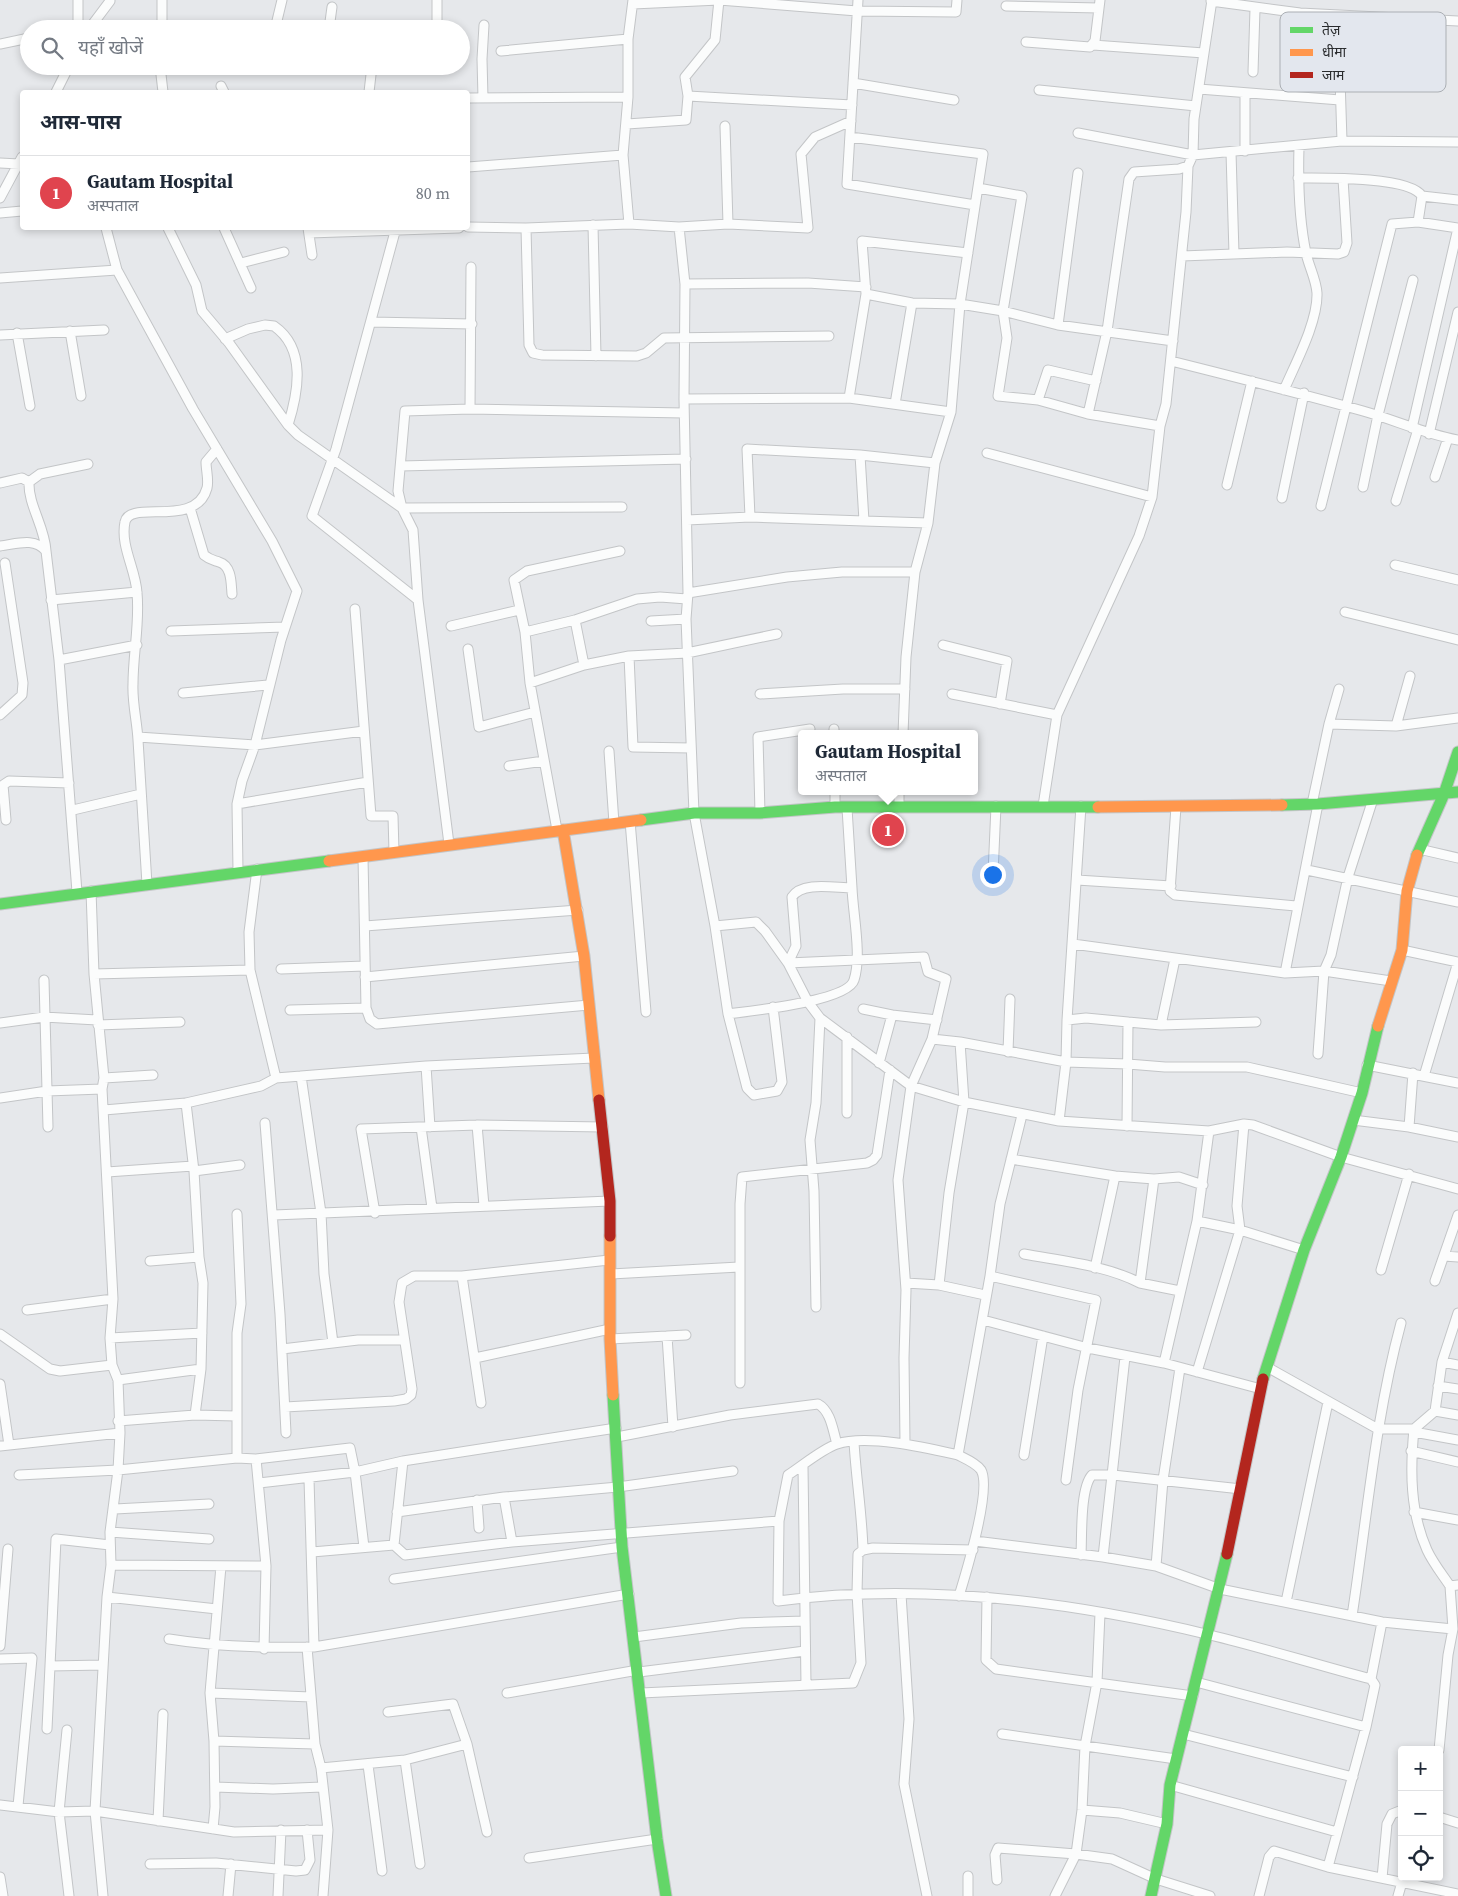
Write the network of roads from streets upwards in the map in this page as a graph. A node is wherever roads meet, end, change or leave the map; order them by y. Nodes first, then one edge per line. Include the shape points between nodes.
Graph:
1 (78, 0) edge
2 (162, 0) edge
3 (282, 0) edge
4 (437, 0) edge
5 (718, 0) edge
6 (858, 0) edge
7 (956, 0) edge
8 (1212, 0) edge
9 (110, 1) dead end
10 (633, 2) edge
11 (786, 3) edge
12 (1100, 4) edge
13 (1006, 6) dead end
14 (332, 7) dead end
15 (1255, 9) junction
16 (857, 11) junction
17 (1289, 12) edge
18 (78, 20) edge
19 (96, 20) edge
20 (162, 20) edge
21 (277, 20) edge
22 (330, 20) edge
23 (437, 20) edge
24 (484, 25) dead end
25 (20, 40) edge
26 (628, 40) junction
27 (1026, 42) dead end
28 (0, 44) edge
29 (1093, 45) junction
30 (501, 51) dead end
31 (1204, 53) junction
32 (1254, 72) dead end
33 (64, 75) edge
34 (161, 75) edge
35 (371, 75) edge
36 (853, 83) junction
37 (1199, 89) junction
38 (57, 90) edge
39 (163, 90) edge
40 (369, 90) edge
41 (1039, 90) dead end
42 (1340, 92) edge
43 (1245, 94) junction
44 (688, 96) junction
45 (628, 97) junction
46 (470, 98) edge
47 (483, 98) junction
48 (954, 100) dead end
49 (1340, 100) junction
50 (852, 106) junction
51 (1196, 106) junction
52 (851, 122) junction
53 (627, 124) junction
54 (725, 126) dead end
55 (1078, 133) dead end
56 (850, 137) junction
57 (1342, 141) junction
58 (1458, 142) edge
59 (1299, 147) junction
60 (1245, 151) junction
61 (1231, 152) junction
62 (623, 155) junction
63 (1193, 155) junction
64 (20, 161) edge
65 (0, 163) edge
66 (20, 163) edge
67 (1188, 166) junction
68 (470, 167) edge
69 (1078, 173) dead end
70 (1298, 178) junction
71 (1343, 179) junction
72 (978, 188) junction
73 (1422, 196) junction
74 (0, 198) edge
75 (1458, 200) edge
76 (975, 205) junction
77 (20, 211) edge
78 (0, 213) edge
79 (1418, 222) junction
80 (629, 224) junction
81 (728, 224) junction
82 (593, 225) junction
83 (470, 227) edge
84 (679, 227) junction
85 (526, 228) junction
86 (1458, 228) edge
87 (107, 230) edge
88 (169, 230) edge
89 (225, 230) edge
90 (308, 230) edge
91 (396, 230) edge
92 (284, 252) dead end
93 (968, 253) junction
94 (1234, 254) junction
95 (1306, 254) junction
96 (312, 255) dead end
97 (1182, 256) junction
98 (241, 263) junction
99 (471, 267) dead end
100 (117, 270) junction
101 (0, 278) edge
102 (1413, 280) dead end
103 (685, 284) junction
104 (251, 288) dead end
105 (866, 291) junction
106 (912, 303) junction
107 (960, 304) junction
108 (1003, 311) junction
109 (1458, 312) edge
110 (371, 322) junction
111 (472, 324) junction
112 (1058, 325) junction
113 (104, 330) dead end
114 (1107, 331) junction
115 (70, 332) junction
116 (17, 333) junction
117 (0, 334) edge
118 (685, 336) junction
119 (829, 336) dead end
120 (225, 338) junction
121 (1173, 342) junction
122 (596, 356) junction
123 (1171, 361) junction
124 (1096, 381) junction
125 (1252, 381) junction
126 (1284, 390) junction
127 (1304, 394) junction
128 (81, 396) dead end
129 (849, 398) junction
130 (684, 399) junction
131 (1038, 400) junction
132 (895, 404) junction
133 (30, 406) dead end
134 (1346, 406) junction
135 (470, 409) junction
136 (951, 412) junction
137 (684, 413) junction
138 (1088, 414) junction
139 (1378, 415) junction
140 (288, 425) junction
141 (1160, 426) junction
142 (1415, 429) junction
143 (1428, 434) junction
144 (1448, 438) junction
145 (1458, 440) edge
146 (217, 449) junction
147 (987, 453) dead end
148 (860, 455) junction
149 (332, 458) junction
150 (686, 459) junction
151 (936, 463) junction
152 (88, 464) dead end
153 (401, 466) junction
154 (1434, 477) dead end
155 (29, 482) junction
156 (0, 483) edge
157 (1227, 485) dead end
158 (1363, 487) dead end
159 (1152, 497) junction
160 (1282, 498) dead end
161 (1396, 501) dead end
162 (1320, 506) dead end
163 (622, 507) dead end
164 (190, 508) junction
165 (402, 508) junction
166 (750, 517) junction
167 (687, 520) junction
168 (864, 522) junction
169 (928, 524) junction
170 (0, 546) edge
171 (46, 551) junction
172 (620, 551) dead end
173 (5, 563) dead end
174 (1395, 565) dead end
175 (915, 572) junction
176 (1458, 580) edge
177 (137, 592) junction
178 (232, 594) dead end
179 (688, 596) junction
180 (52, 600) junction
181 (418, 600) junction
182 (355, 609) dead end
183 (519, 610) junction
184 (1345, 612) dead end
185 (575, 620) junction
186 (686, 620) junction
187 (651, 621) dead end
188 (451, 626) dead end
189 (285, 627) junction
190 (171, 632) dead end
191 (524, 632) junction
192 (777, 634) dead end
193 (1458, 640) edge
194 (137, 645) junction
195 (943, 646) dead end
196 (468, 649) dead end
197 (687, 653) junction
198 (629, 656) junction
199 (59, 660) junction
200 (584, 665) junction
201 (1410, 676) dead end
202 (530, 683) junction
203 (268, 685) junction
204 (905, 689) junction
205 (1339, 689) dead end
206 (183, 693) dead end
207 (760, 694) dead end
208 (952, 694) dead end
209 (1000, 704) junction
210 (0, 710) edge
211 (535, 712) junction
212 (1057, 715) junction
213 (1458, 718) edge
214 (1329, 724) junction
215 (1396, 726) junction
216 (810, 729) dead end
217 (804, 730) edge
218 (903, 730) edge
219 (364, 731) junction
220 (798, 731) edge
221 (138, 737) junction
222 (255, 745) junction
223 (691, 748) junction
224 (609, 752) dead end
225 (1458, 752) edge
226 (544, 761) junction
227 (509, 766) dead end
228 (368, 782) junction
229 (70, 783) junction
230 (1458, 792) edge
231 (141, 794) junction
232 (1444, 794) junction
233 (836, 795) edge
234 (900, 795) edge
235 (1373, 799) junction
236 (237, 804) junction
237 (1315, 804) junction
238 (996, 806) junction
239 (1043, 806) junction
240 (1081, 806) junction
241 (899, 807) junction
242 (1176, 807) junction
243 (841, 808) junction
244 (72, 810) junction
245 (694, 813) junction
246 (760, 813) junction
247 (6, 820) dead end
248 (630, 821) junction
249 (614, 823) junction
250 (560, 830) junction
251 (449, 844) junction
252 (1419, 849) junction
253 (394, 852) junction
254 (363, 857) junction
255 (1458, 858) edge
256 (257, 869) junction
257 (1307, 870) junction
258 (238, 871) junction
259 (993, 874) dead end
260 (1348, 877) junction
261 (1077, 880) junction
262 (147, 884) junction
263 (1171, 886) junction
264 (852, 888) junction
265 (91, 891) junction
266 (1407, 891) junction
267 (77, 892) junction
268 (1458, 902) edge
269 (0, 904) edge
270 (1296, 906) junction
271 (578, 910) junction
272 (365, 926) junction
273 (715, 926) junction
274 (1074, 944) junction
275 (1402, 950) junction
276 (584, 956) junction
277 (1175, 959) junction
278 (857, 961) junction
279 (1458, 962) edge
280 (788, 963) junction
281 (365, 966) junction
282 (281, 969) dead end
283 (250, 970) junction
284 (1324, 971) junction
285 (1285, 973) junction
286 (94, 974) junction
287 (365, 977) junction
288 (44, 980) dead end
289 (1391, 981) junction
290 (1010, 999) dead end
291 (808, 1002) junction
292 (589, 1005) junction
293 (773, 1007) junction
294 (366, 1008) junction
295 (863, 1009) dead end
296 (290, 1010) dead end
297 (646, 1012) dead end
298 (728, 1014) junction
299 (892, 1015) junction
300 (44, 1017) junction
301 (820, 1018) junction
302 (937, 1020) junction
303 (1068, 1020) junction
304 (98, 1022) junction
305 (180, 1022) dead end
306 (1128, 1022) junction
307 (1256, 1022) dead end
308 (0, 1023) edge
309 (1161, 1025) junction
310 (847, 1037) junction
311 (932, 1039) junction
312 (960, 1042) junction
313 (1008, 1052) junction
314 (1318, 1054) dead end
315 (594, 1058) junction
316 (1066, 1062) junction
317 (879, 1063) junction
318 (1128, 1064) junction
319 (1367, 1065) junction
320 (426, 1066) junction
321 (890, 1070) junction
322 (1413, 1073) junction
323 (153, 1075) dead end
324 (301, 1076) junction
325 (1424, 1076) junction
326 (104, 1078) junction
327 (276, 1078) junction
328 (1458, 1083) edge
329 (911, 1086) junction
330 (102, 1089) junction
331 (47, 1091) junction
332 (1362, 1093) junction
333 (0, 1098) edge
334 (964, 1102) junction
335 (186, 1103) junction
336 (104, 1110) junction
337 (847, 1113) dead end
338 (1022, 1115) junction
339 (1353, 1120) junction
340 (1059, 1121) junction
341 (266, 1124) dead end
342 (1244, 1124) junction
343 (476, 1125) junction
344 (1126, 1126) junction
345 (48, 1127) dead end
346 (426, 1127) junction
347 (603, 1127) junction
348 (1409, 1127) junction
349 (1209, 1131) junction
350 (1458, 1138) edge
351 (1341, 1157) junction
352 (1011, 1159) junction
353 (240, 1165) dead end
354 (812, 1168) junction
355 (193, 1169) junction
356 (107, 1172) junction
357 (1409, 1174) junction
358 (1115, 1176) junction
359 (1154, 1179) junction
360 (1203, 1185) junction
361 (1458, 1189) edge
362 (610, 1201) junction
363 (484, 1206) junction
364 (432, 1208) junction
365 (375, 1212) junction
366 (321, 1213) junction
367 (237, 1214) dead end
368 (274, 1215) junction
369 (1458, 1215) edge
370 (1196, 1221) junction
371 (1240, 1230) junction
372 (1304, 1250) junction
373 (1024, 1254) dead end
374 (1444, 1256) junction
375 (199, 1257) junction
376 (1458, 1257) edge
377 (609, 1260) junction
378 (150, 1261) dead end
379 (739, 1268) junction
380 (1095, 1268) junction
381 (1381, 1270) dead end
382 (611, 1274) junction
383 (462, 1276) junction
384 (990, 1276) junction
385 (1435, 1281) dead end
386 (906, 1283) junction
387 (1140, 1283) junction
388 (939, 1285) junction
389 (1180, 1291) junction
390 (985, 1295) junction
391 (113, 1298) junction
392 (816, 1308) dead end
393 (27, 1310) dead end
394 (1458, 1313) edge
395 (983, 1320) junction
396 (1401, 1323) dead end
397 (202, 1333) junction
398 (0, 1334) edge
399 (610, 1334) junction
400 (686, 1334) dead end
401 (667, 1336) junction
402 (1043, 1336) junction
403 (110, 1338) junction
404 (404, 1340) junction
405 (333, 1343) junction
406 (1088, 1348) junction
407 (282, 1349) junction
408 (1124, 1357) junction
409 (475, 1358) junction
410 (1442, 1362) junction
411 (1164, 1364) junction
412 (1458, 1365) edge
413 (112, 1366) junction
414 (1180, 1368) junction
415 (1267, 1368) junction
416 (201, 1369) junction
417 (1197, 1372) junction
418 (118, 1380) junction
419 (740, 1383) dead end
420 (0, 1384) edge
421 (1438, 1386) junction
422 (1261, 1389) junction
423 (1458, 1389) edge
424 (1328, 1402) junction
425 (481, 1403) dead end
426 (285, 1407) junction
427 (1435, 1410) junction
428 (195, 1415) junction
429 (1458, 1415) edge
430 (236, 1416) junction
431 (118, 1421) junction
432 (673, 1427) junction
433 (1378, 1429) junction
434 (1414, 1431) junction
435 (616, 1432) junction
436 (120, 1433) junction
437 (286, 1433) dead end
438 (1458, 1440) edge
439 (854, 1442) junction
440 (905, 1443) junction
441 (837, 1444) junction
442 (5, 1446) edge
443 (1412, 1451) junction
444 (958, 1455) junction
445 (1024, 1455) dead end
446 (237, 1458) junction
447 (256, 1460) junction
448 (403, 1462) junction
449 (1458, 1462) edge
450 (803, 1466) junction
451 (118, 1470) junction
452 (733, 1471) dead end
453 (355, 1472) junction
454 (19, 1475) dead end
455 (1113, 1475) junction
456 (309, 1479) junction
457 (1066, 1480) dead end
458 (1163, 1480) junction
459 (259, 1483) junction
460 (618, 1487) junction
461 (1241, 1489) junction
462 (504, 1496) junction
463 (477, 1500) junction
464 (209, 1504) dead end
465 (115, 1509) junction
466 (398, 1512) junction
467 (1414, 1512) junction
468 (1458, 1520) edge
469 (779, 1521) junction
470 (479, 1528) dead end
471 (110, 1532) junction
472 (622, 1532) junction
473 (209, 1539) dead end
474 (512, 1542) junction
475 (110, 1544) junction
476 (394, 1545) junction
477 (974, 1546) junction
478 (364, 1547) junction
479 (622, 1547) junction
480 (8, 1550) dead end
481 (863, 1550) junction
482 (312, 1552) junction
483 (1081, 1555) junction
484 (1103, 1557) junction
485 (111, 1565) junction
486 (221, 1566) junction
487 (266, 1566) junction
488 (1156, 1566) junction
489 (394, 1579) dead end
490 (1454, 1586) edge
491 (1220, 1589) junction
492 (857, 1593) junction
493 (629, 1594) junction
494 (901, 1594) junction
495 (959, 1596) junction
496 (107, 1597) junction
497 (805, 1597) junction
498 (987, 1597) junction
499 (1286, 1602) junction
500 (218, 1609) junction
501 (1100, 1613) junction
502 (1352, 1616) junction
503 (805, 1621) junction
504 (1382, 1622) junction
505 (1453, 1629) junction
506 (1210, 1635) junction
507 (634, 1637) junction
508 (169, 1639) dead end
509 (0, 1646) edge
510 (213, 1647) junction
511 (310, 1647) junction
512 (264, 1649) junction
513 (805, 1651) junction
514 (1453, 1655) edge
515 (0, 1659) edge
516 (103, 1665) junction
517 (50, 1666) junction
518 (639, 1671) junction
519 (1371, 1679) junction
520 (1097, 1682) junction
521 (1196, 1682) junction
522 (806, 1685) junction
523 (210, 1693) junction
524 (507, 1693) dead end
525 (641, 1693) junction
526 (1193, 1696) junction
527 (310, 1698) junction
528 (388, 1712) dead end
529 (163, 1714) dead end
530 (1366, 1727) junction
531 (47, 1729) dead end
532 (67, 1730) dead end
533 (1002, 1734) dead end
534 (1183, 1734) junction
535 (214, 1741) junction
536 (315, 1744) junction
537 (466, 1744) junction
538 (1085, 1746) junction
539 (1440, 1746) edge
540 (1176, 1759) junction
541 (405, 1760) junction
542 (368, 1765) junction
543 (321, 1768) junction
544 (1353, 1777) junction
545 (1170, 1785) junction
546 (215, 1787) junction
547 (322, 1787) junction
548 (0, 1805) edge
549 (18, 1806) junction
550 (1082, 1810) junction
551 (95, 1811) junction
552 (58, 1812) junction
553 (1398, 1812) edge
554 (1443, 1818) edge
555 (158, 1821) junction
556 (1458, 1823) edge
557 (1166, 1824) junction
558 (212, 1829) junction
559 (281, 1830) junction
560 (307, 1830) junction
561 (328, 1830) junction
562 (487, 1832) dead end
563 (1337, 1832) junction
564 (657, 1839) junction
565 (1076, 1854) junction
566 (529, 1858) dead end
567 (150, 1864) dead end
568 (231, 1864) junction
569 (420, 1864) dead end
570 (1328, 1867) junction
571 (278, 1869) junction
572 (382, 1871) dead end
573 (968, 1876) dead end
574 (0, 1877) edge
575 (1382, 1878) junction
576 (1156, 1879) junction
577 (997, 1880) dead end
578 (1398, 1880) edge
579 (1408, 1881) edge
580 (1458, 1894) edge
581 (3, 1896) edge
582 (70, 1896) edge
583 (104, 1896) edge
584 (228, 1896) edge
585 (278, 1896) edge
586 (323, 1896) edge
587 (666, 1896) edge
588 (927, 1896) edge
589 (968, 1896) edge
590 (1055, 1896) edge
591 (1151, 1896) edge
592 (1210, 1896) edge
593 (1259, 1896) edge
594 (1398, 1896) edge

1 - 18 street
2 - 20 street
3 - 21 street
4 - 23 street
5 - 10 street
5 - 11 street
5 - 44 street via 715,40 685,78
6 - 16 street
7 - 16 street via 956,12
8 - 15 street
8 - 31 street
9 - 19 street
10 - 26 street
11 - 16 street
12 - 13 street
12 - 29 street
14 - 22 street
15 - 17 street
15 - 32 street
16 - 36 street
24 - 47 street
25 - 28 street
26 - 30 street
26 - 45 street
27 - 29 street via 1082,48
29 - 31 street
31 - 37 street
33 - 38 street
34 - 39 street
35 - 40 street
36 - 48 street
36 - 50 street
37 - 43 street
37 - 51 street
41 - 51 street
42 - 49 street
43 - 49 street
43 - 60 street
44 - 50 street
44 - 53 street via 686,120
45 - 47 street
45 - 53 street
46 - 47 street
49 - 57 street
50 - 52 street
51 - 63 street
52 - 56 street
52 - 81 street via 815,137 801,154 808,228
53 - 62 street
54 - 81 street
55 - 63 street
56 - 72 street via 982,154
56 - 76 street via 847,184
57 - 58 street
57 - 59 street
59 - 60 street
59 - 70 street
60 - 61 street
61 - 63 street
61 - 94 street
62 - 68 street
62 - 80 street
63 - 67 street
64 - 65 street
66 - 74 street
67 - 97 street
67 - 114 street via 1134,172 1129,179
69 - 112 street
70 - 71 street
70 - 95 street
71 - 73 street via 1400,184
71 - 95 street via 1347,248 1338,254
72 - 76 street
72 - 108 street via 1022,196
73 - 75 street
73 - 79 street
76 - 93 street
77 - 78 street
79 - 86 street
79 - 134 street via 1392,224
80 - 82 street
80 - 84 street
81 - 84 street
82 - 85 street
82 - 122 street
83 - 85 street
84 - 103 street
85 - 122 street via 529,345 533,353
86 - 142 street
87 - 100 street
88 - 120 street via 196,285 202,311
89 - 98 street
90 - 96 street
91 - 110 street
92 - 98 street
93 - 105 street via 862,241
93 - 107 street
94 - 95 street
94 - 97 street
95 - 126 street via 1317,294 1303,346
97 - 121 street
98 - 104 street
99 - 111 street
100 - 101 street
100 - 146 street
102 - 139 street
103 - 105 street via 808,283
103 - 118 street
105 - 106 street
105 - 129 street
106 - 107 street
106 - 132 street
107 - 108 street
107 - 136 street
108 - 112 street
108 - 131 street via 1007,338 998,396
109 - 143 street
110 - 111 street
110 - 149 street
111 - 135 street
112 - 114 street
113 - 115 street
114 - 121 street
114 - 124 street
115 - 116 street
115 - 128 street
116 - 117 street
116 - 133 street
118 - 119 street
118 - 122 street via 664,338 637,356
118 - 130 street
120 - 140 street
120 - 140 street via 264,325 274,326 288,340 298,378
121 - 123 street
123 - 125 street
123 - 141 street
124 - 131 street via 1048,370
124 - 138 street
125 - 126 street
125 - 157 street
126 - 127 street
127 - 134 street
127 - 160 street
129 - 130 street
129 - 132 street
130 - 137 street
131 - 138 street
132 - 136 street
134 - 139 street
134 - 162 street
135 - 137 street
135 - 153 street via 405,411
136 - 151 street
137 - 150 street
138 - 141 street
139 - 142 street
139 - 158 street
140 - 149 street
141 - 159 street
142 - 143 street
142 - 161 street
143 - 144 street
144 - 145 street
144 - 154 street
146 - 164 street via 206,462 207,489
146 - 189 street via 298,591
147 - 159 street
148 - 151 street
148 - 166 street via 747,449
148 - 168 street
149 - 165 street
149 - 181 street via 312,516
150 - 153 street
150 - 167 street
151 - 169 street
152 - 155 street via 40,474
153 - 165 street via 398,491
155 - 156 street via 22,478
155 - 171 street
159 - 212 street via 1139,536
163 - 165 street
164 - 177 street via 161,513 135,512 125,520 128,555
164 - 178 street via 204,555 229,569
165 - 181 street via 413,530
166 - 167 street
166 - 168 street
167 - 179 street
168 - 169 street
169 - 175 street
170 - 171 street via 32,542 40,544
171 - 180 street
172 - 183 street via 520,574 514,580
173 - 210 street via 23,683 22,695 17,702
174 - 176 street
175 - 179 street via 842,572 787,577
175 - 204 street
177 - 180 street
177 - 194 street
179 - 185 street via 636,599
179 - 186 street
180 - 199 street
181 - 251 street
182 - 219 street
183 - 188 street
183 - 191 street
184 - 193 street
185 - 191 street
185 - 200 street
186 - 187 street
186 - 197 street
189 - 190 street
189 - 203 street
191 - 202 street
192 - 197 street
194 - 199 street
194 - 221 street via 133,684
195 - 209 street via 1007,661
196 - 211 street via 479,728
197 - 198 street
197 - 223 street
198 - 200 street
198 - 223 street via 633,747
199 - 229 street
200 - 202 street
201 - 215 street
202 - 211 street
203 - 206 street
203 - 222 street
204 - 207 street
204 - 218 street
205 - 214 street
208 - 209 street
209 - 212 street
211 - 226 street
212 - 239 street
213 - 215 street
214 - 215 street
214 - 237 street
216 - 217 street
219 - 222 street
219 - 228 street
220 - 246 street via 758,737
221 - 222 street
221 - 231 street
222 - 236 street
223 - 245 street
224 - 249 street
225 - 232 street
226 - 227 street
226 - 250 street
228 - 236 street
228 - 253 street via 371,816 393,816
229 - 244 street
229 - 247 street via 10,781 3,785
230 - 232 street
231 - 244 street
231 - 262 street
232 - 235 street
232 - 252 street
233 - 243 street
234 - 241 street
235 - 237 street
235 - 260 street
236 - 258 street
237 - 242 street
237 - 257 street
238 - 239 street
238 - 241 street
238 - 259 street
239 - 240 street
240 - 242 street
240 - 261 street
241 - 243 street
242 - 263 street
243 - 246 street
243 - 264 street
244 - 267 street
245 - 246 street
245 - 248 street
245 - 273 street
248 - 249 street
248 - 297 street
249 - 250 street
250 - 251 street
250 - 271 street
251 - 253 street
252 - 255 street
252 - 266 street
253 - 254 street
254 - 256 street
254 - 272 street
256 - 258 street
256 - 283 street via 249,932
257 - 260 street
257 - 270 street
258 - 262 street
260 - 266 street
260 - 284 street via 1331,955
261 - 263 street
261 - 274 street
262 - 265 street
263 - 270 street via 1170,891 1175,895
264 - 278 street
264 - 280 street via 807,888 795,892 792,897 796,946
265 - 267 street
265 - 286 street
266 - 268 street
266 - 275 street
267 - 269 street
270 - 285 street
271 - 272 street
271 - 276 street
272 - 281 street
273 - 280 street via 756,922
273 - 298 street
274 - 277 street
274 - 303 street
275 - 279 street
275 - 289 street
276 - 287 street
276 - 292 street
277 - 285 street
277 - 309 street
278 - 280 street
278 - 291 street via 851,988
278 - 302 street via 924,957 928,972 946,979
279 - 325 street
280 - 291 street
281 - 282 street
281 - 287 street
283 - 286 street
283 - 327 street
284 - 285 street
284 - 289 street
284 - 314 street
286 - 304 street
287 - 294 street
288 - 300 street
289 - 319 street
290 - 313 street
291 - 293 street
291 - 301 street
292 - 294 street via 386,1025 370,1019
292 - 315 street
293 - 298 street
293 - 298 street via 782,1082 777,1091 769,1094 754,1095 747,1088
294 - 296 street
295 - 299 street
299 - 302 street
299 - 317 street
300 - 304 street
300 - 308 street
300 - 331 street
301 - 310 street
301 - 354 street via 816,1103 810,1140
302 - 311 street
303 - 306 street via 1086,1018
303 - 316 street
304 - 305 street
304 - 326 street
306 - 309 street
306 - 318 street
307 - 309 street
310 - 317 street
310 - 337 street
311 - 312 street
311 - 329 street
312 - 313 street
312 - 334 street
313 - 316 street
315 - 320 street
315 - 347 street
316 - 318 street
316 - 340 street
317 - 321 street
318 - 332 street via 1248,1067
318 - 344 street
319 - 322 street
319 - 332 street
320 - 324 street
320 - 346 street
321 - 329 street
321 - 354 street via 877,1155 867,1163
322 - 325 street
322 - 348 street
323 - 326 street
324 - 327 street
324 - 366 street
325 - 328 street
326 - 330 street
327 - 335 street via 261,1086
329 - 334 street
329 - 386 street via 898,1180
330 - 331 street
330 - 336 street
331 - 333 street
331 - 345 street
332 - 339 street
334 - 338 street
334 - 388 street via 949,1193
335 - 336 street
335 - 355 street
336 - 356 street
338 - 340 street
338 - 352 street
339 - 348 street
339 - 351 street
340 - 344 street
341 - 368 street
342 - 349 street
342 - 351 street
342 - 371 street via 1237,1206
343 - 346 street
343 - 347 street
343 - 363 street
344 - 349 street
346 - 364 street
346 - 365 street via 361,1130
347 - 362 street
348 - 350 street
349 - 360 street
351 - 357 street
351 - 372 street
352 - 358 street
352 - 384 street via 1000,1204
353 - 355 street
354 - 379 street via 742,1177
354 - 392 street
355 - 356 street
355 - 375 street
356 - 391 street
357 - 361 street
357 - 381 street
358 - 359 street
358 - 380 street
359 - 360 street via 1179,1177
359 - 387 street
360 - 370 street
362 - 363 street
362 - 377 street
363 - 364 street
364 - 365 street
365 - 366 street
366 - 368 street
366 - 405 street via 324,1274
367 - 430 street via 241,1304 237,1333
368 - 407 street
369 - 374 street
370 - 371 street
370 - 389 street
371 - 372 street
371 - 417 street
372 - 415 street
373 - 380 street
374 - 376 street
374 - 385 street
375 - 378 street
375 - 397 street via 203,1283
377 - 382 street
377 - 383 street
379 - 382 street
379 - 419 street
380 - 387 street
382 - 399 street
383 - 404 street via 414,1276 402,1283 399,1302
383 - 409 street
384 - 390 street
384 - 406 street via 1096,1300
386 - 388 street
386 - 440 street
387 - 389 street
388 - 390 street
389 - 411 street
390 - 395 street
391 - 393 street
391 - 403 street
394 - 410 street
395 - 402 street
395 - 444 street
396 - 433 street
397 - 403 street
397 - 416 street
398 - 413 street via 50,1370
399 - 401 street
399 - 409 street
399 - 435 street
400 - 401 street
401 - 432 street
402 - 406 street
402 - 445 street
403 - 413 street
404 - 405 street
404 - 426 street via 412,1389 406,1399
405 - 407 street
406 - 408 street
406 - 457 street via 1078,1390
407 - 426 street
408 - 411 street
408 - 455 street
409 - 425 street
410 - 412 street
410 - 421 street
411 - 414 street
413 - 418 street
414 - 417 street
414 - 458 street
415 - 422 street
415 - 424 street
416 - 418 street
416 - 428 street
417 - 422 street
418 - 431 street
420 - 442 street
421 - 423 street
421 - 427 street
422 - 461 street
424 - 433 street
424 - 499 street
426 - 437 street
427 - 429 street
427 - 434 street
428 - 430 street
428 - 431 street
430 - 446 street
431 - 436 street
432 - 435 street
432 - 441 street via 730,1415 818,1404 828,1414
433 - 434 street
433 - 502 street
434 - 438 street
434 - 443 street
435 - 448 street
435 - 460 street
436 - 442 street
436 - 451 street
439 - 440 street
439 - 441 street
439 - 481 street
440 - 444 street
441 - 450 street
443 - 449 street
443 - 467 street
444 - 477 street via 981,1470 984,1482
446 - 447 street
446 - 451 street
447 - 453 street via 350,1448
447 - 459 street
448 - 453 street
448 - 466 street
450 - 469 street via 788,1475
450 - 497 street
451 - 454 street
451 - 465 street
452 - 460 street
453 - 456 street
453 - 478 street
455 - 458 street
455 - 483 street via 1092,1475 1088,1480
455 - 484 street
456 - 459 street
456 - 482 street
458 - 461 street
458 - 488 street
459 - 487 street
460 - 462 street
460 - 472 street
461 - 491 street
462 - 463 street
462 - 474 street
463 - 466 street
463 - 470 street
464 - 465 street
465 - 471 street
466 - 476 street
467 - 468 street
467 - 490 street via 1428,1551
469 - 472 street
469 - 497 street via 778,1601
471 - 473 street
471 - 475 street
472 - 474 street
472 - 479 street
474 - 476 street via 405,1555
475 - 485 street
475 - 517 street via 56,1539
476 - 478 street
477 - 481 street
477 - 483 street
477 - 495 street
478 - 482 street
479 - 489 street
479 - 493 street
480 - 509 street
481 - 492 street via 858,1554
482 - 511 street
483 - 484 street
484 - 488 street
485 - 486 street
485 - 496 street
486 - 487 street
486 - 500 street
487 - 512 street
488 - 491 street
490 - 505 street
491 - 499 street
491 - 506 street
492 - 494 street
492 - 497 street
492 - 522 street via 861,1663 858,1675 853,1683 843,1685
493 - 507 street
493 - 511 street
494 - 495 street
494 - 588 street via 909,1719 904,1784
495 - 498 street
496 - 500 street
496 - 516 street
497 - 503 street
498 - 501 street
498 - 520 street via 986,1660 996,1669
499 - 502 street
500 - 510 street
501 - 506 street
501 - 520 street
502 - 504 street
503 - 507 street via 741,1623
503 - 513 street
504 - 505 street
504 - 519 street
505 - 514 street
506 - 519 street
506 - 521 street
507 - 518 street
508 - 510 street
510 - 512 street
510 - 523 street
511 - 512 street
511 - 527 street
513 - 518 street
513 - 522 street
514 - 539 street
515 - 549 street via 32,1658
516 - 517 street
516 - 551 street
517 - 531 street
518 - 524 street
518 - 525 street
519 - 530 street via 1375,1684
520 - 526 street
520 - 538 street
521 - 526 street
521 - 530 street
522 - 525 street
523 - 527 street
523 - 535 street
525 - 564 street
526 - 534 street
527 - 536 street
528 - 537 street via 453,1704
529 - 555 street
530 - 544 street
532 - 552 street
533 - 538 street
534 - 540 street
534 - 544 street
535 - 536 street
535 - 546 street
536 - 543 street
537 - 541 street
537 - 562 street
538 - 540 street
538 - 550 street
540 - 545 street
541 - 542 street
541 - 569 street
542 - 543 street
542 - 572 street
543 - 547 street
544 - 563 street
545 - 557 street
545 - 563 street
546 - 547 street
546 - 558 street
547 - 561 street
548 - 549 street
549 - 552 street
550 - 557 street via 1120,1813
550 - 565 street
551 - 552 street
551 - 555 street
551 - 583 street
552 - 582 street
553 - 575 street via 1392,1814 1387,1824
554 - 556 street
555 - 558 street
557 - 576 street
558 - 559 street via 234,1832
559 - 560 street
559 - 571 street
560 - 561 street
560 - 571 street via 306,1870
561 - 586 street
563 - 570 street
564 - 566 street
564 - 587 street
565 - 576 street via 1112,1859
565 - 577 street via 998,1848 995,1855
565 - 590 street
567 - 568 street
568 - 571 street
568 - 584 street
570 - 575 street
570 - 593 street via 1274,1851 1269,1857
571 - 585 street
573 - 589 street
574 - 581 street
575 - 578 street
576 - 591 street
576 - 592 street
579 - 580 street
579 - 594 street

